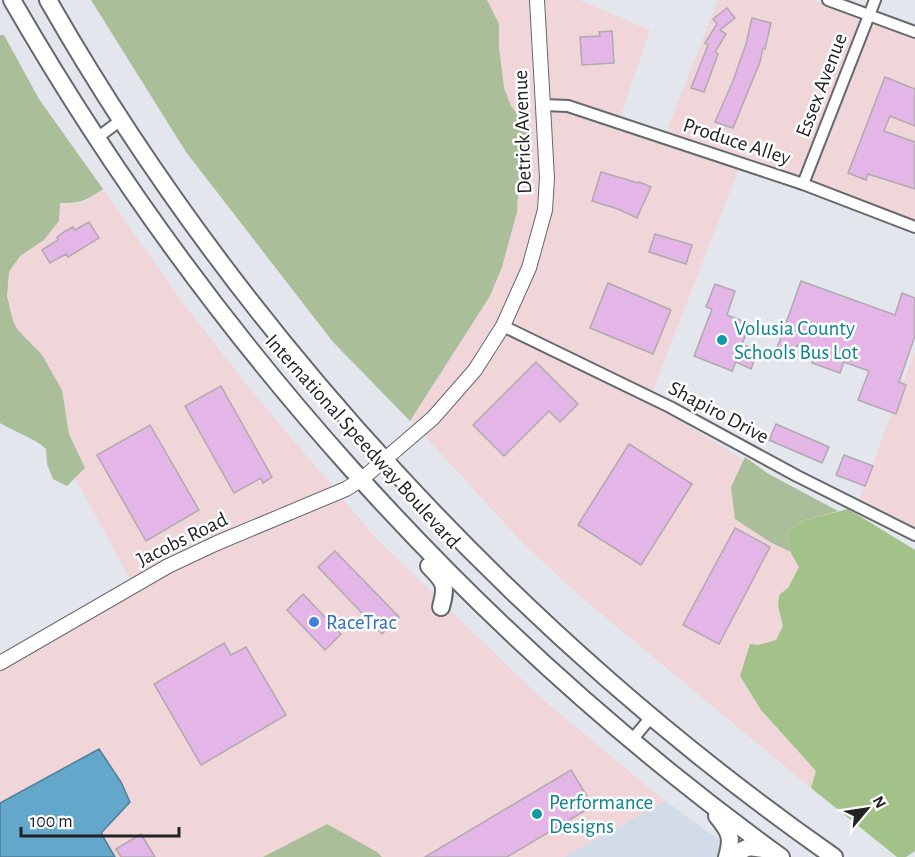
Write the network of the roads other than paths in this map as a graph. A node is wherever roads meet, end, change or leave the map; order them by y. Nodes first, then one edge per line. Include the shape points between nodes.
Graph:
1 (12, 0) edge
2 (48, 0) edge
3 (537, 0) edge
4 (828, 0) edge
5 (875, 0) edge
6 (869, 15) junction
7 (915, 32) edge
8 (544, 105) junction
9 (122, 120) junction
10 (98, 138) junction
11 (803, 184) junction
12 (915, 227) edge
13 (503, 326) junction
14 (384, 460) junction
15 (362, 479) junction
16 (386, 505) junction
17 (915, 535) edge
18 (482, 604) junction
19 (0, 663) edge
20 (651, 717) junction
21 (632, 740) junction
22 (696, 792) junction
23 (776, 854) edge
24 (728, 857) edge
25 (834, 857) edge

1 - 10 main road, International Speedway Boulevard
2 - 9 main road, International Speedway Boulevard
3 - 8 street, Detrick Avenue
4 - 6 street
5 - 6 street, Essex Avenue
6 - 7 street
6 - 11 street, Essex Avenue
8 - 11 street, Produce Alley via 568,106
8 - 13 street, Detrick Avenue via 545,210 529,268
9 - 10 street
9 - 14 main road, International Speedway Boulevard via 245,292
10 - 15 main road, International Speedway Boulevard via 220,310 311,423
11 - 12 street, Produce Alley
13 - 14 street, Detrick Avenue via 475,370 433,418
13 - 17 street, Shapiro Drive via 670,407
14 - 15 street, Jacobs Road
14 - 20 main road, International Speedway Boulevard via 515,593
15 - 16 main road, International Speedway Boulevard
15 - 19 street, Jacobs Road via 168,566
16 - 18 main road, International Speedway Boulevard
16 - 18 main road via 398,533 443,579 441,607 464,599
18 - 21 main road, International Speedway Boulevard
20 - 21 street
20 - 25 main road, International Speedway Boulevard
21 - 22 main road, International Speedway Boulevard
22 - 23 main road, International Speedway Boulevard
22 - 24 main road via 729,832
23 - 24 main road via 749,847

